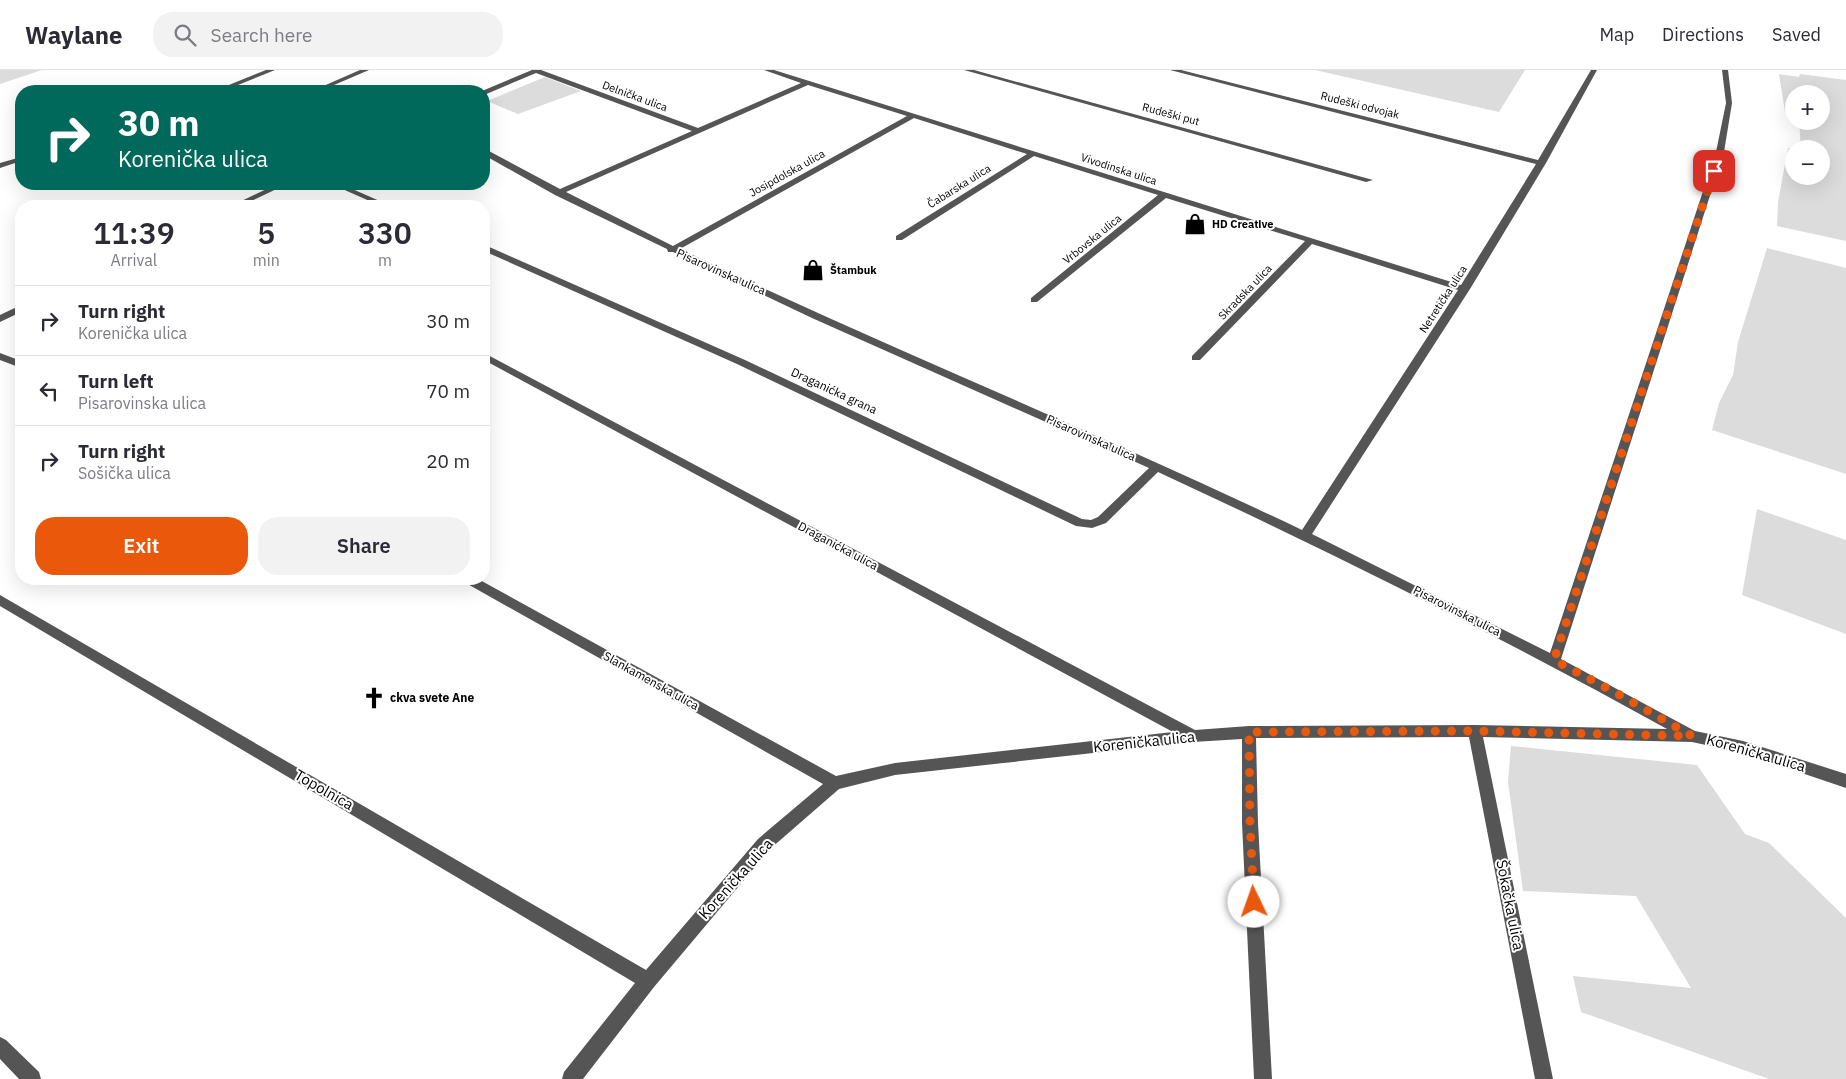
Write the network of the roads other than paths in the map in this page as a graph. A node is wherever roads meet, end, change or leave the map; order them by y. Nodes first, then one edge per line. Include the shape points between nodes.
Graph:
1 (272, 70) edge
2 (366, 70) edge
3 (537, 70) edge
4 (767, 70) edge
5 (967, 70) edge
6 (1173, 70) edge
7 (1594, 70) edge
8 (1725, 70) edge
9 (807, 83) junction
10 (233, 85) edge
11 (330, 85) edge
12 (490, 90) edge
13 (914, 116) junction
14 (698, 131) junction
15 (1032, 154) junction
16 (490, 155) edge
17 (15, 161) edge
18 (1542, 163) junction
19 (0, 166) edge
20 (1369, 180) dead end
21 (270, 190) edge
22 (349, 190) edge
23 (558, 193) junction
24 (1164, 195) junction
25 (248, 200) edge
26 (373, 200) edge
27 (899, 238) dead end
28 (1310, 241) junction
29 (672, 250) junction
30 (490, 251) edge
31 (1465, 289) junction
32 (1034, 300) dead end
33 (15, 311) edge
34 (0, 319) edge
35 (0, 356) edge
36 (1196, 358) dead end
37 (490, 359) edge
38 (15, 362) edge
39 (1157, 467) junction
40 (1305, 535) junction
41 (479, 585) edge
42 (0, 600) edge
43 (1554, 660) junction
44 (1475, 731) junction
45 (1249, 732) junction
46 (1193, 736) junction
47 (1692, 736) junction
48 (1846, 781) edge
49 (835, 783) junction
50 (648, 981) junction
51 (0, 1046) edge
52 (32, 1079) edge
53 (571, 1079) edge
54 (1263, 1079) edge
55 (1544, 1079) edge

1 - 10 street
2 - 11 street
3 - 12 street
3 - 14 street, Delnička ulica
4 - 9 street, Vivodinska ulica
5 - 20 street, Rudeški put
6 - 18 street, Rudeški odvojak
7 - 18 street, Netretička ulica
8 - 43 street via 1729,102 1720,152
9 - 13 street, Vivodinska ulica
9 - 14 street
13 - 15 street, Vivodinska ulica
13 - 29 street, Josipdolska ulica
14 - 23 street
15 - 24 street, Vivodinska ulica
15 - 27 street, Čabarska ulica
16 - 23 street, Pisarovinska ulica
17 - 19 street
18 - 31 street, Netretička ulica
21 - 25 street
22 - 26 street
23 - 29 street, Pisarovinska ulica
24 - 28 street, Vivodinska ulica
24 - 32 street, Vrbovska ulica
28 - 31 street, Vivodinska ulica
28 - 36 street, Skradska ulica
29 - 39 street, Pisarovinska ulica
30 - 39 street, Draganićka grana via 741,362 1080,522 1092,524 1102,520
31 - 40 street, Netretička ulica
33 - 34 street
35 - 38 street
37 - 46 street, Draganićka ulica
39 - 40 street, Pisarovinska ulica
40 - 43 street, Pisarovinska ulica
41 - 49 street, Slankamenska ulica
42 - 50 street, Topolnica
43 - 47 street, Pisarovinska ulica
44 - 45 street, Korenička ulica
44 - 47 street, Korenička ulica
44 - 55 street, Šokačka ulica
45 - 46 street, Korenička ulica
45 - 54 street via 1250,823
46 - 49 street, Korenička ulica via 895,769
47 - 48 street, Korenička ulica via 1744,747
49 - 50 street, Korenička ulica via 764,844
50 - 53 street, Korenička ulica
51 - 52 street

